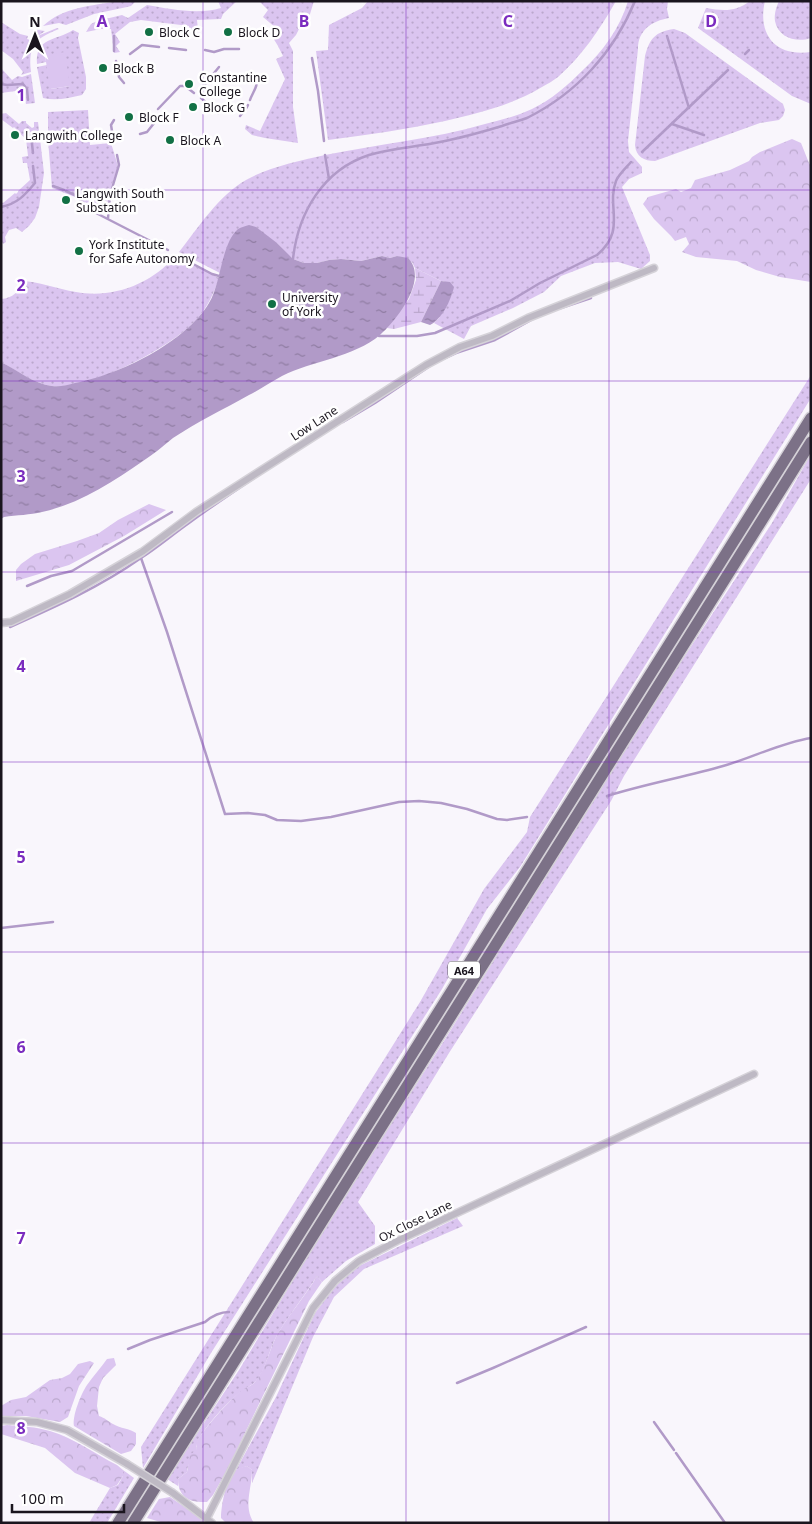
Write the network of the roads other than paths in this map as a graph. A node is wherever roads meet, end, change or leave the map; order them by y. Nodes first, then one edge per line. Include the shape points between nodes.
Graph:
1 (654, 268) dead end
2 (811, 418) edge
3 (811, 442) edge
4 (1, 623) edge
5 (754, 1074) dead end
6 (1, 1420) edge
7 (210, 1520) edge
8 (118, 1523) edge
9 (133, 1523) edge

1 - 4 street, Low Lane via 528,318 426,364 196,512 142,552 70,594 11,622
2 - 8 highway, A64
3 - 9 highway, A64
5 - 7 street, Ox Close Lane via 359,1261 335,1281 313,1308
6 - 7 street, bridge via 37,1422 67,1430 127,1464

